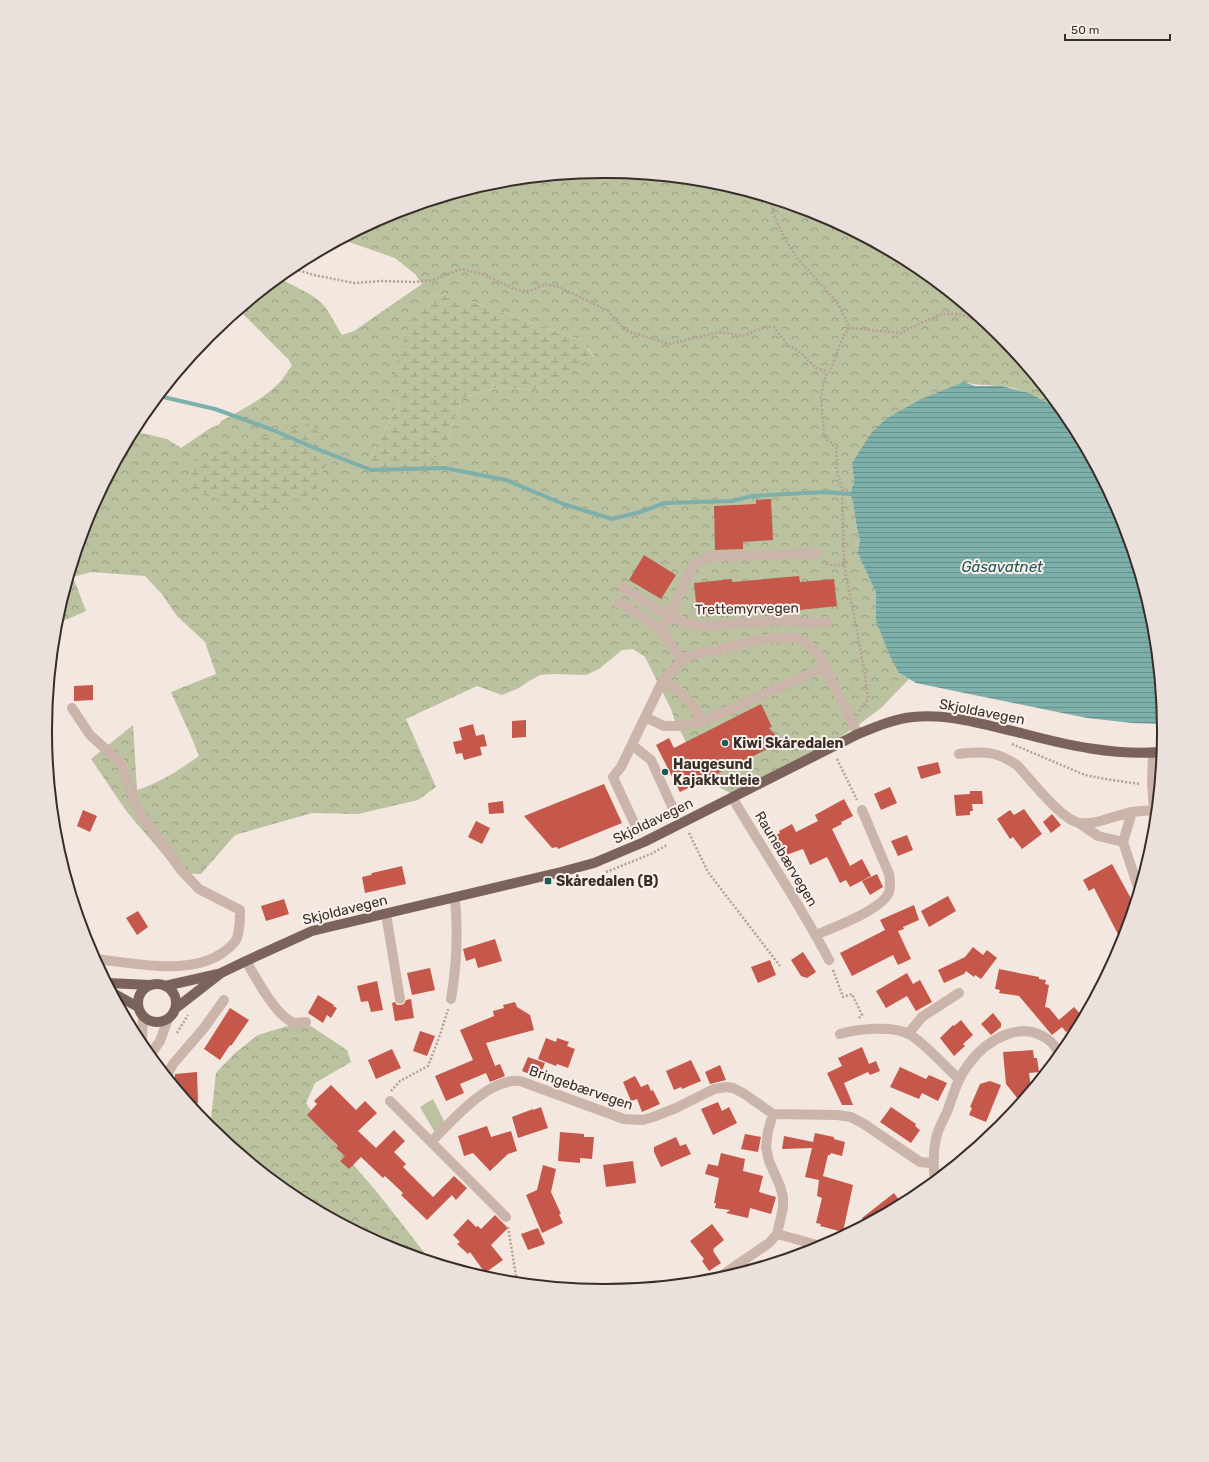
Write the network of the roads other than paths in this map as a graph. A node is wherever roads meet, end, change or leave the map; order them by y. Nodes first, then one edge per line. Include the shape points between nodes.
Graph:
1 (816, 553) road end
2 (622, 587) dead end
3 (618, 603) dead end
4 (670, 616) junction
5 (827, 622) dead end
6 (662, 631) junction
7 (682, 660) junction
8 (825, 667) junction
9 (663, 680) junction
10 (72, 708) dead end
11 (645, 717) junction
12 (704, 722) junction
13 (858, 734) junction
14 (632, 745) junction
15 (1157, 752) edge
16 (959, 754) dead end
17 (732, 797) junction
18 (862, 810) road end
19 (1151, 810) edge
20 (1132, 812) junction
21 (676, 813) dead end
22 (1079, 823) junction
23 (637, 829) dead end
24 (1123, 842) junction
25 (1136, 881) edge
26 (455, 897) junction
27 (386, 914) junction
28 (816, 935) junction
29 (102, 960) edge
30 (829, 960) road end
31 (246, 961) junction
32 (222, 973) junction
33 (113, 983) edge
34 (150, 985) junction
35 (165, 986) junction
36 (959, 993) dead end
37 (121, 997) edge
38 (451, 999) road end
39 (224, 1000) dead end
40 (400, 1000) dead end
41 (138, 1007) junction
42 (176, 1008) junction
43 (143, 1017) junction
44 (168, 1019) junction
45 (306, 1022) dead end
46 (142, 1034) edge
47 (840, 1034) dead end
48 (908, 1034) junction
49 (1056, 1049) edge
50 (154, 1050) edge
51 (169, 1071) edge
52 (959, 1079) junction
53 (390, 1101) road end
54 (773, 1114) junction
55 (431, 1142) junction
56 (932, 1163) junction
57 (934, 1174) edge
58 (506, 1217) road end
59 (776, 1234) junction
60 (811, 1243) edge
61 (732, 1268) edge

1 - 4 street, Trettemyrvegen via 704,558 692,567
2 - 4 street, Trettemyrvegen
3 - 6 street via 638,613
4 - 5 street, Trettemyrvegen via 700,626 785,620
4 - 6 street, Trettemyrvegen
6 - 7 street
7 - 8 street via 689,656 760,640 792,637 804,641 815,650
7 - 9 street
8 - 12 street
8 - 13 street
9 - 11 street
9 - 12 street via 683,694
10 - 29 street via 90,735 120,762 139,812 181,870 199,889 240,910 237,939 220,954 205,961 170,966
11 - 12 street via 664,726
11 - 14 street
13 - 15 main road, Skjoldavegen via 893,720 950,717 1086,747 1121,752
13 - 17 main road, Skjoldavegen
14 - 21 street via 651,760
14 - 23 street via 613,777
16 - 22 street via 980,751 1009,759 1056,809
17 - 26 main road, Skjoldavegen via 644,842 594,863
17 - 28 street, Raunebærvegen
18 - 28 street via 889,874 891,883 888,893 872,910
19 - 20 street
20 - 22 street via 1094,822
20 - 24 street
22 - 24 street via 1098,836
24 - 25 street
26 - 27 main road, Skjoldavegen
26 - 38 street via 456,962
27 - 31 main road, Skjoldavegen via 312,931
27 - 40 street
28 - 30 street, Raunebærvegen
31 - 32 main road, Skjoldavegen
31 - 45 street via 275,1008 290,1021
32 - 35 main road, Skjoldavegen
32 - 42 main road, Skjoldavegen
33 - 34 main road
34 - 35 main road
34 - 41 main road via 140,994
35 - 42 main road via 174,995
36 - 48 street via 922,1017
37 - 41 main road
39 - 51 street
41 - 43 main road
42 - 44 main road
43 - 44 main road via 156,1022
43 - 46 street
44 - 50 street via 160,1041
47 - 48 street via 882,1029
48 - 52 street
49 - 52 street via 1040,1034 1027,1030 1011,1032 998,1037 982,1049
52 - 56 street via 936,1136
53 - 55 street
54 - 55 street, Bringebærvegen via 743,1093 726,1087 714,1089 653,1117 634,1121 519,1081 508,1082 479,1096
54 - 56 street via 851,1117 920,1162
54 - 59 street via 766,1146 783,1197 783,1208
55 - 58 street
56 - 57 street
59 - 60 street
59 - 61 street via 768,1244

